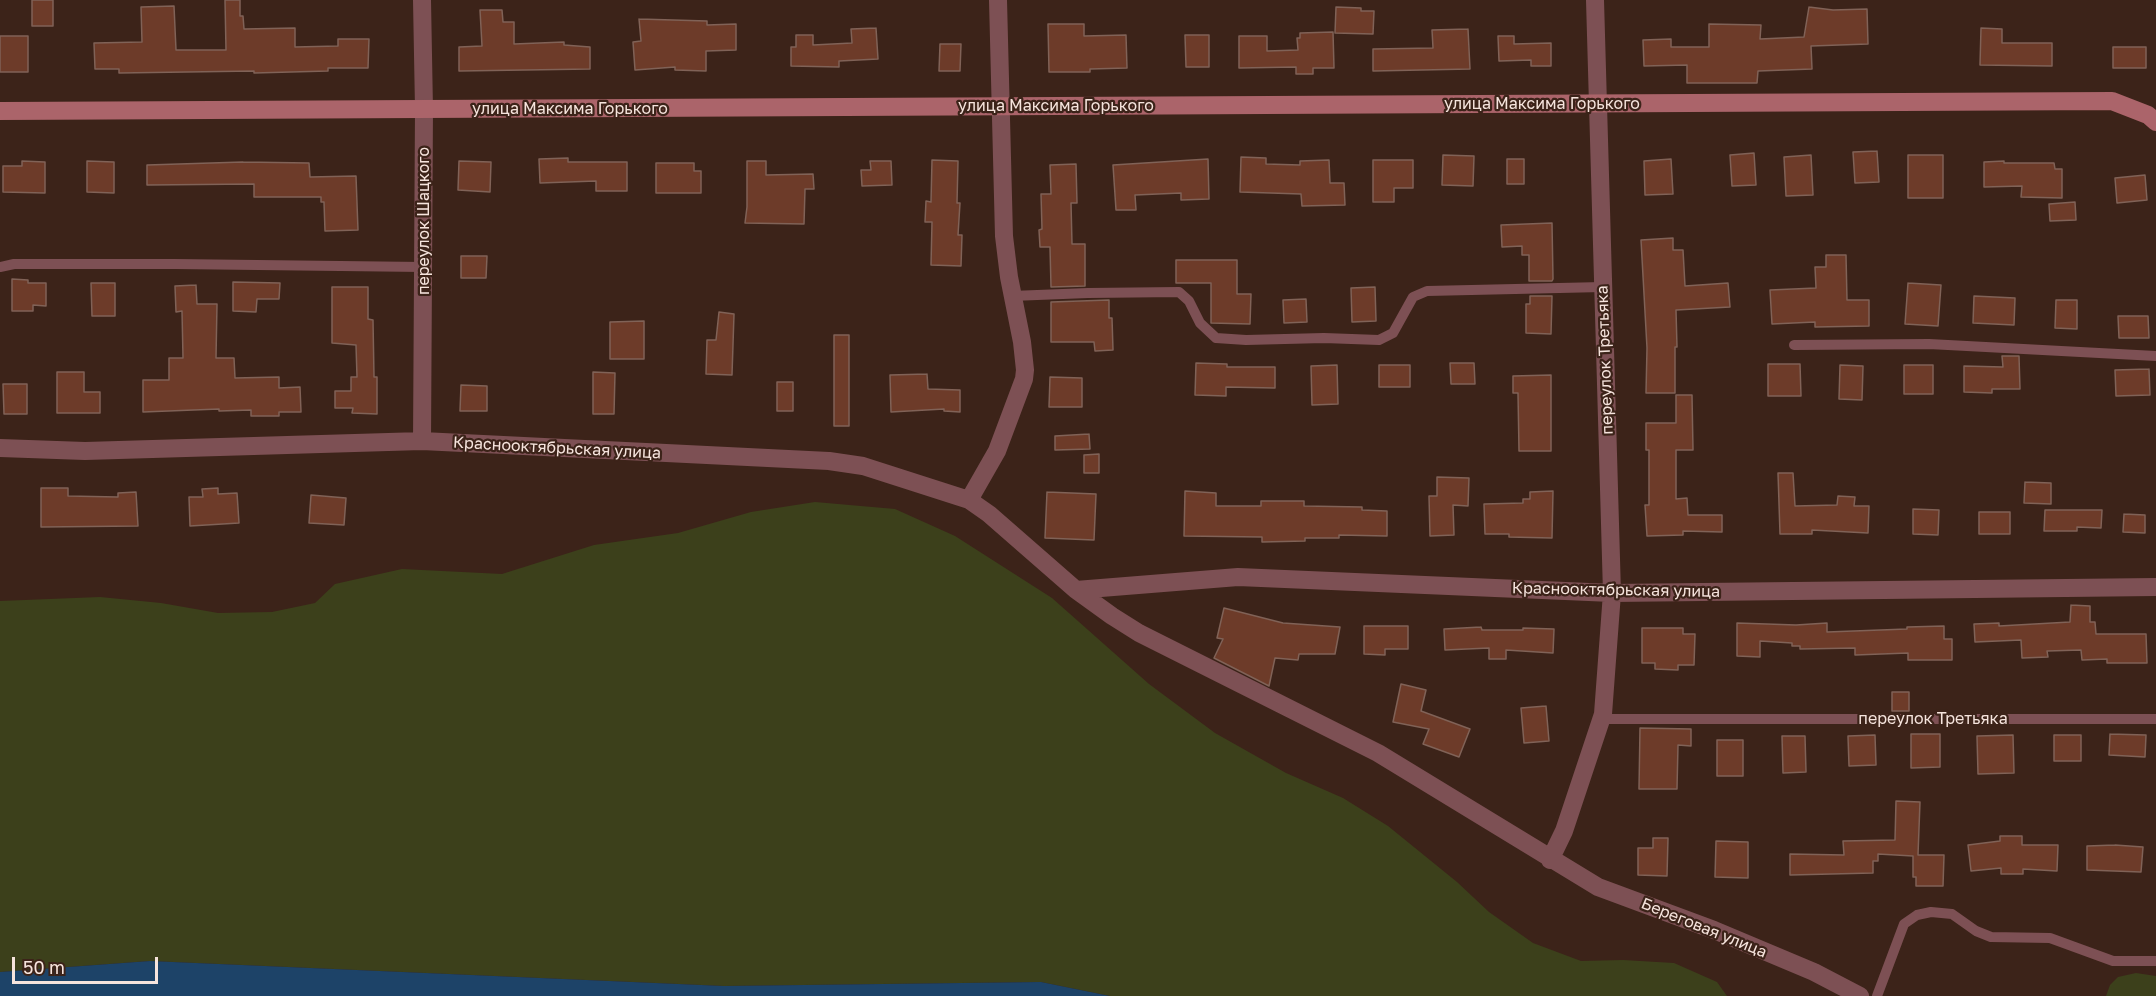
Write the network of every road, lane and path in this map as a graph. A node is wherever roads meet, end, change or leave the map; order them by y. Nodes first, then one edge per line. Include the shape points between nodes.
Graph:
1 (422, 0) edge
2 (998, 0) edge
3 (1595, 0) edge
4 (1598, 104) junction
5 (1000, 106) junction
6 (424, 109) junction
7 (0, 111) edge
8 (2156, 122) edge
9 (0, 267) edge
10 (423, 267) junction
11 (1603, 287) junction
12 (1012, 297) junction
13 (1794, 345) dead end
14 (2156, 356) edge
15 (422, 441) junction
16 (0, 448) edge
17 (969, 500) junction
18 (2156, 587) edge
19 (1076, 590) junction
20 (1612, 593) junction
21 (1601, 719) junction
22 (2156, 719) edge
23 (1550, 860) junction
24 (2156, 961) edge
25 (1860, 996) edge
26 (1877, 996) edge

1 - 6 street, переулок Шацкого
2 - 5 street
3 - 4 street, переулок Третьяка
4 - 5 main road, улица Максима Горького
4 - 8 main road, улица Максима Горького via 2112,101
4 - 11 street, переулок Третьяка
5 - 6 main road, улица Максима Горького
5 - 12 street via 1004,236
6 - 7 main road, улица Максима Горького
6 - 10 street, переулок Шацкого
9 - 10 lane
10 - 15 street, переулок Шацкого
11 - 12 lane via 1427,291 1413,297 1393,333 1379,340 1216,338 1179,292
11 - 20 street, переулок Третьяка
12 - 17 street via 1024,356 1024,379 997,451
13 - 14 lane via 1929,345
15 - 16 street, Краснооктябрьская улица via 84,452
15 - 17 street, Краснооктябрьская улица via 829,461 863,466
17 - 19 street, Краснооктябрьская улица
18 - 20 street, Краснооктябрьская улица
19 - 20 street, Краснооктябрьская улица via 1238,577
19 - 23 street, Краснооктябрьская улица via 1139,633 1378,753 1522,839
20 - 21 street, переулок Третьяка
21 - 22 lane, переулок Третьяка
21 - 23 street, переулок Третьяка via 1564,831
23 - 25 street, Береговая улица via 1598,887 1714,930
24 - 26 lane via 2113,961 2050,938 1999,938 1976,931 1952,914 1924,913 1909,919 1902,929

